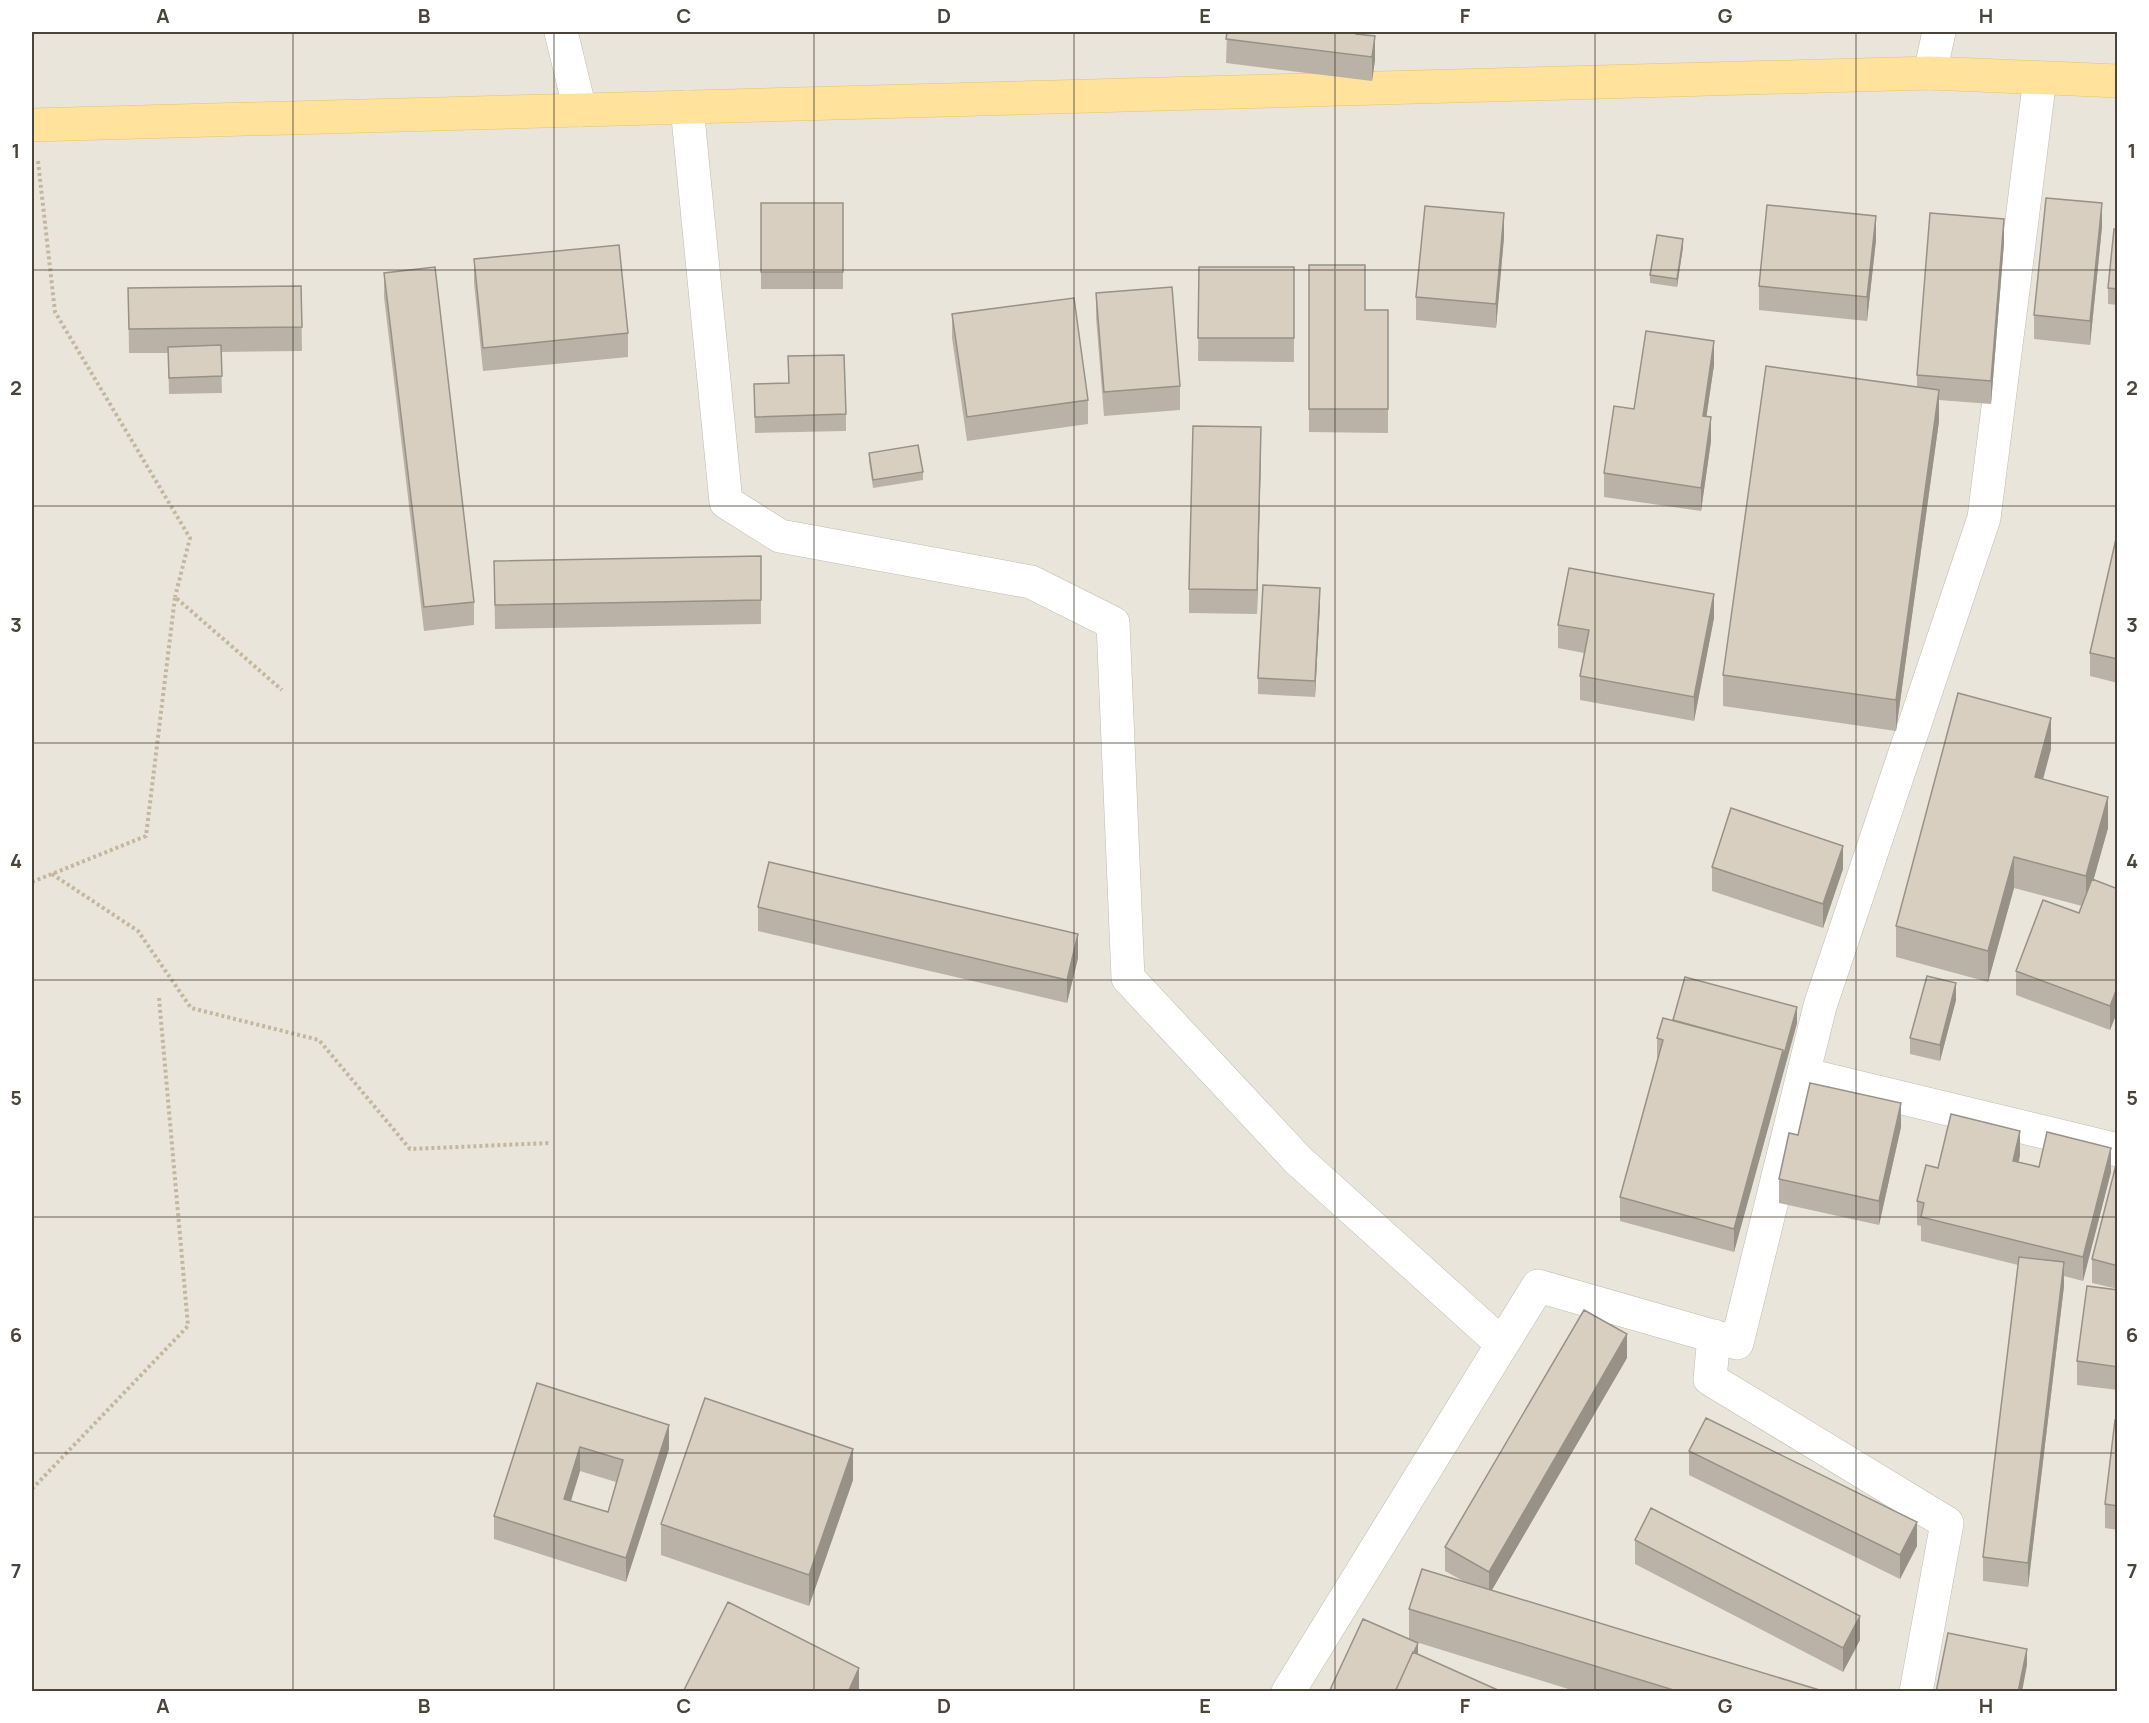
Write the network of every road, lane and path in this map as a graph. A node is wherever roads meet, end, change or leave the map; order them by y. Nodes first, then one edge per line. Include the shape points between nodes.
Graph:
1 (561, 32) edge
2 (1940, 32) edge
3 (1930, 73) junction
4 (2040, 78) junction
5 (2118, 81) edge
6 (687, 107) junction
7 (580, 110) junction
8 (33, 125) edge
9 (175, 597) junction
10 (282, 690) dead end
11 (52, 874) junction
12 (32, 882) edge
13 (159, 998) dead end
14 (1803, 1074) junction
15 (549, 1143) dead end
16 (2118, 1150) edge
17 (1714, 1336) junction
18 (1502, 1344) junction
19 (32, 1489) edge
20 (1288, 1692) edge
21 (1916, 1692) edge

1 - 7 street
2 - 3 street
3 - 4 main road
3 - 6 main road
4 - 5 main road
4 - 14 street via 1984,518 1820,1006
6 - 7 main road
6 - 18 street via 726,502 780,536 1031,582 1113,623 1128,978 1298,1160
7 - 8 main road
8 - 9 path via 55,312 190,538
9 - 10 path
9 - 11 path via 146,836
11 - 12 path
11 - 15 path via 138,931 191,1008 319,1040 410,1149
13 - 19 path via 188,1326
14 - 16 street
14 - 17 street via 1737,1343
17 - 18 street via 1538,1286
17 - 21 street via 1710,1379 1947,1523
18 - 20 street

